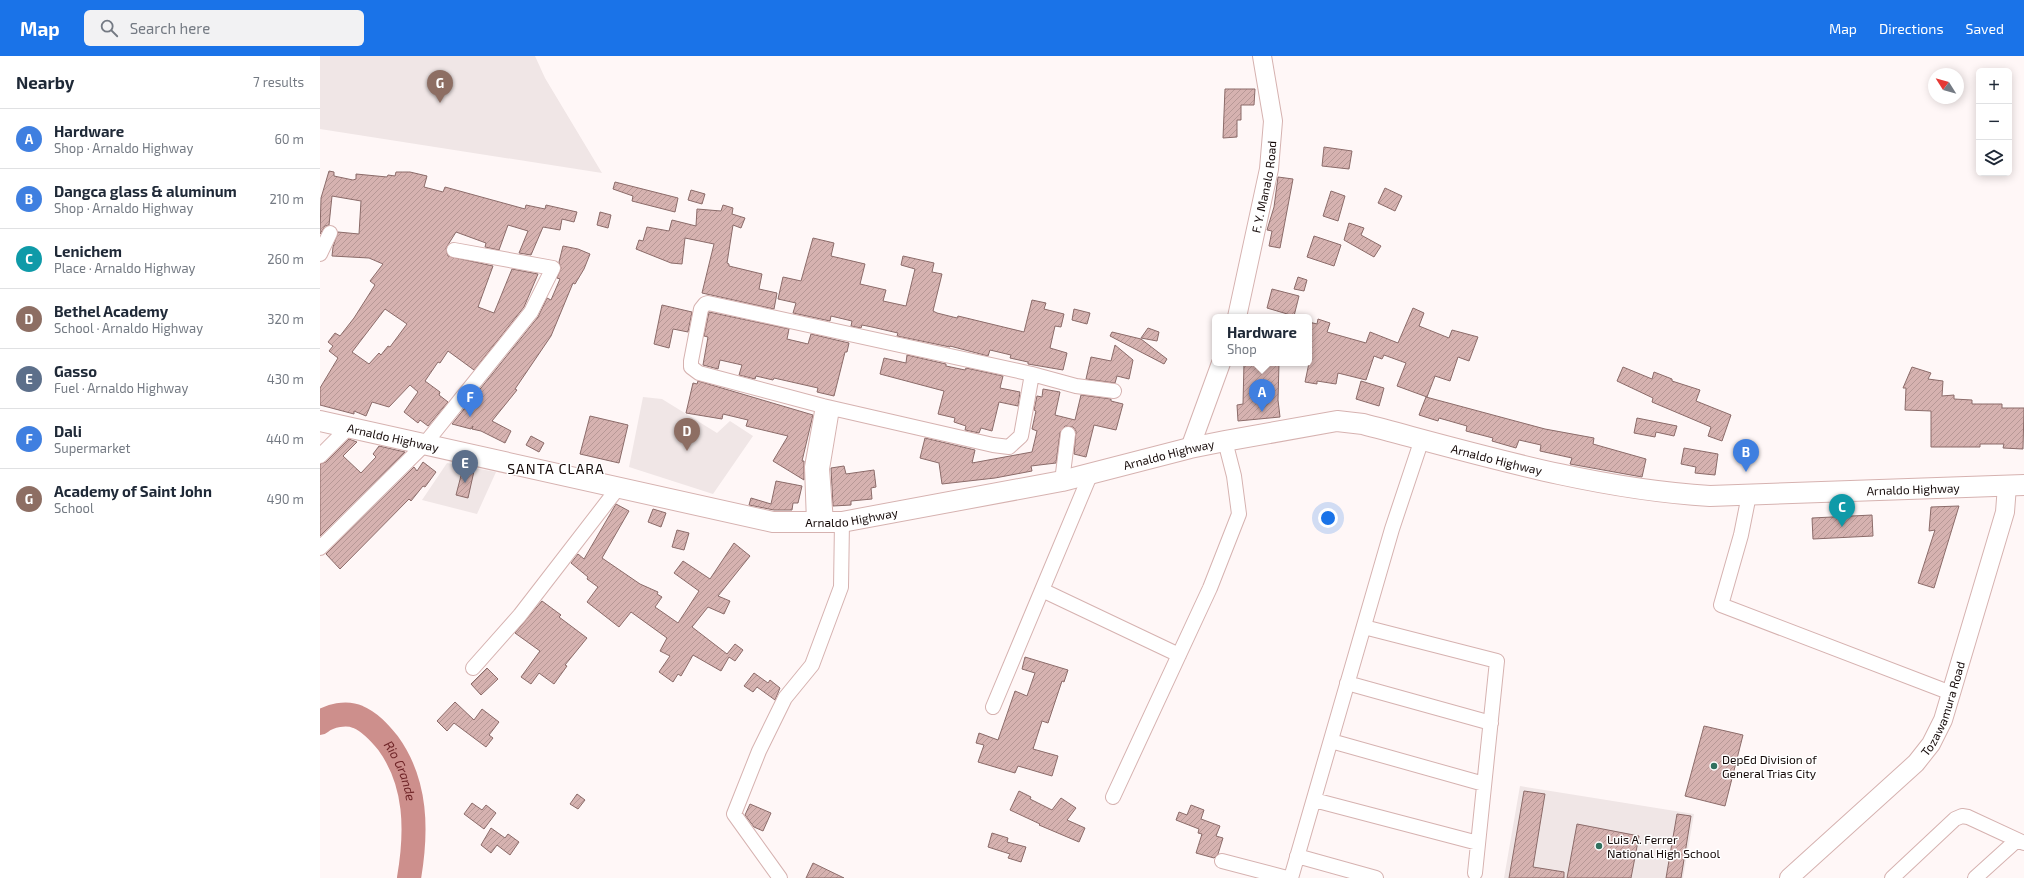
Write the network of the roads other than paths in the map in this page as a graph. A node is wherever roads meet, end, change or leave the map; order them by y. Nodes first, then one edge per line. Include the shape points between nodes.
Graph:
1 (1262, 56) edge
2 (330, 233) dead end
3 (454, 250) dead end
4 (320, 254) edge
5 (1238, 314) edge
6 (1221, 366) edge
7 (1032, 374) junction
8 (1114, 391) dead end
9 (828, 407) junction
10 (320, 421) edge
11 (348, 428) junction
12 (1068, 434) dead end
13 (1422, 439) junction
14 (1225, 441) junction
15 (423, 446) junction
16 (1190, 448) junction
17 (320, 456) edge
18 (1091, 473) junction
19 (1062, 481) junction
20 (2016, 486) edge
21 (618, 488) junction
22 (1749, 495) junction
23 (828, 522) junction
24 (320, 548) edge
25 (1042, 590) junction
26 (1364, 627) junction
27 (1179, 655) junction
28 (473, 668) dead end
29 (1348, 683) junction
30 (1951, 693) junction
31 (993, 707) dead end
32 (1491, 723) junction
33 (1331, 741) junction
34 (1484, 784) junction
35 (1113, 797) dead end
36 (1314, 800) junction
37 (2020, 842) edge
38 (1478, 843) junction
39 (1297, 856) junction
40 (1222, 861) dead end
41 (1475, 873) dead end
42 (1352, 875) edge
43 (780, 878) edge
44 (1287, 878) edge
45 (1291, 878) edge
46 (1376, 878) edge
47 (1789, 878) edge
48 (1892, 878) edge
49 (1975, 878) edge

1 - 5 street, F. Y. Manalo Road via 1273,121 1269,169
2 - 4 street
3 - 15 street via 553,268 531,312
6 - 16 street
7 - 8 street via 1076,386
7 - 9 street via 1021,436 1009,447
7 - 9 street via 708,303 703,306 691,361 694,370
9 - 23 street via 817,468
10 - 11 main road, Arnaldo Highway
11 - 15 main road, Arnaldo Highway
11 - 17 street
12 - 19 street
13 - 14 main road, Arnaldo Highway via 1363,424 1337,421
13 - 22 main road, Arnaldo Highway via 1560,476 1688,495
13 - 26 street via 1392,529
14 - 16 main road, Arnaldo Highway
14 - 27 street via 1234,476 1239,514 1210,588
15 - 21 main road, Arnaldo Highway
15 - 24 street
16 - 18 main road, Arnaldo Highway
18 - 19 main road, Arnaldo Highway
18 - 25 street
19 - 23 main road, Arnaldo Highway
20 - 22 main road, Arnaldo Highway
20 - 30 street, Tozawamura Road via 2005,512
21 - 23 main road, Arnaldo Highway via 773,522
21 - 28 street via 520,615
22 - 30 street via 1742,535 1721,606
23 - 43 street via 841,587 812,665 785,698 759,751 734,814
25 - 27 street
25 - 31 street
26 - 29 street
26 - 32 street via 1498,661
27 - 35 street
29 - 32 street
29 - 33 street
30 - 47 street, Tozawamura Road via 1943,720 1931,744 1916,763
32 - 34 street
33 - 34 street
33 - 36 street
34 - 38 street
36 - 38 street
36 - 39 street
37 - 48 street via 1974,819 1962,816 1949,824
37 - 49 street
38 - 41 street
39 - 42 street
39 - 45 street
40 - 44 street
42 - 46 street

